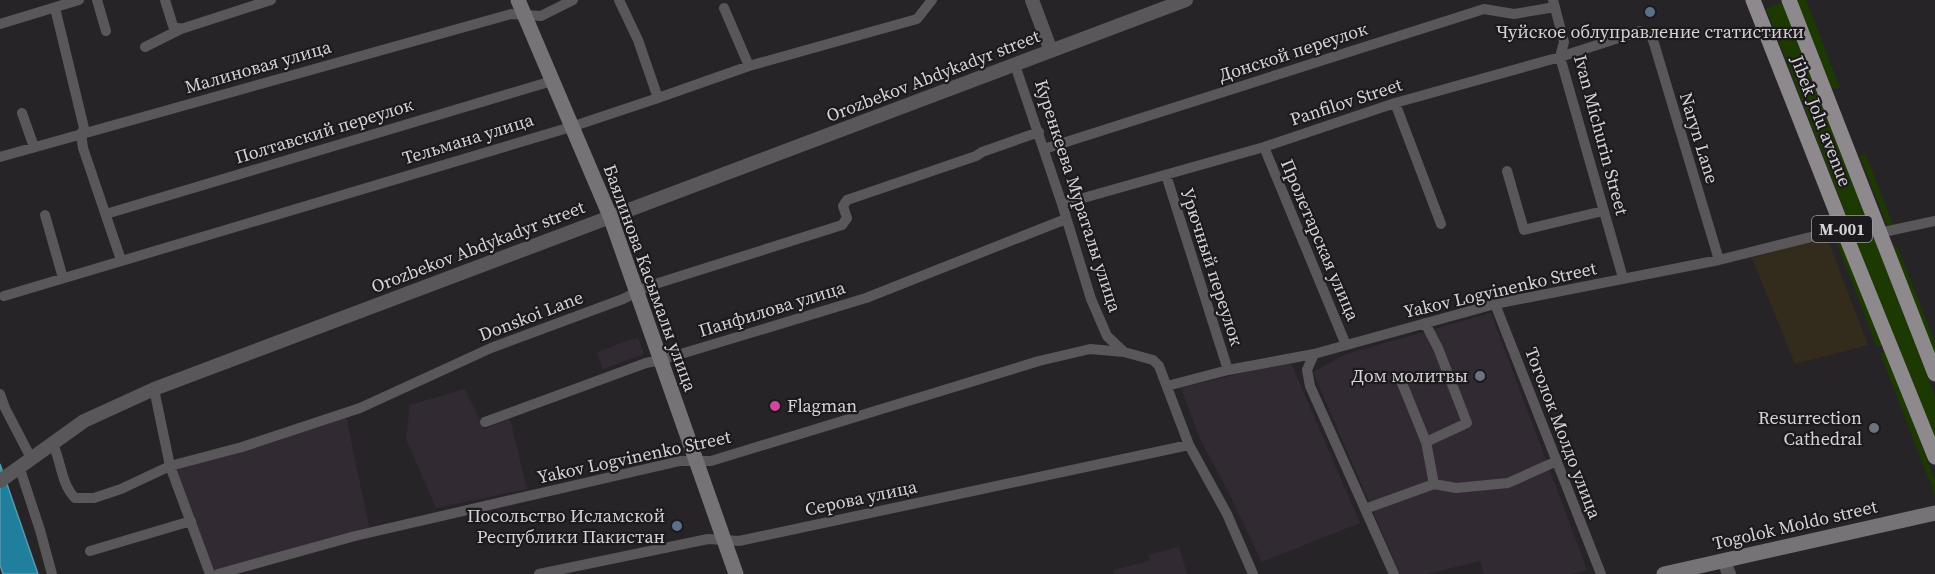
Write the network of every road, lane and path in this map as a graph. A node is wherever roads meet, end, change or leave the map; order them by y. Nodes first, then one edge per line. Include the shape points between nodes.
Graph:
1 (79, 0) edge
2 (97, 0) edge
3 (165, 0) edge
4 (271, 0) edge
5 (518, 0) edge
6 (573, 0) edge
7 (619, 0) edge
8 (932, 0) edge
9 (1032, 0) edge
10 (1186, 0) edge
11 (1753, 0) edge
12 (1789, 0) edge
13 (1554, 4) edge
14 (57, 5) edge
15 (724, 8) dead end
16 (525, 15) junction
17 (0, 24) edge
18 (181, 29) junction
19 (106, 32) dead end
20 (1640, 32) joint
21 (145, 47) dead end
22 (1051, 51) junction
23 (1560, 57) junction
24 (1015, 65) junction
25 (749, 66) junction
26 (552, 81) junction
27 (658, 98) junction
28 (1395, 103) junction
29 (22, 113) dead end
30 (571, 126) junction
31 (83, 132) junction
32 (1039, 132) junction
33 (34, 147) junction
34 (1264, 147) junction
35 (1044, 149) junction
36 (0, 157) edge
37 (1507, 171) dead end
38 (1166, 175) junction
39 (1062, 204) junction
40 (1603, 211) junction
41 (106, 214) junction
42 (45, 215) dead end
43 (610, 216) junction
44 (1066, 219) junction
45 (1935, 221) edge
46 (1441, 224) dead end
47 (1843, 230) junction
48 (1879, 233) junction
49 (121, 260) junction
50 (1719, 260) junction
51 (63, 278) junction
52 (1623, 278) junction
53 (637, 292) junction
54 (4, 296) dead end
55 (1495, 304) junction
56 (1425, 323) junction
57 (1346, 345) junction
58 (1124, 352) junction
59 (1314, 354) junction
60 (661, 360) junction
61 (1228, 370) junction
62 (1935, 374) edge
63 (1402, 383) dead end
64 (1167, 386) junction
65 (154, 389) junction
66 (0, 394) edge
67 (485, 422) dead end
68 (52, 442) junction
69 (1426, 442) junction
70 (1189, 446) junction
71 (1935, 457) edge
72 (696, 460) junction
73 (1557, 462) junction
74 (21, 465) junction
75 (170, 466) junction
76 (0, 481) edge
77 (1434, 484) junction
78 (1365, 509) junction
79 (1935, 513) edge
80 (190, 521) junction
81 (724, 541) junction
82 (90, 551) dead end
83 (1727, 568) edge
84 (52, 574) edge
85 (210, 574) edge
86 (218, 574) edge
87 (539, 574) edge
88 (736, 574) edge
89 (1253, 574) edge
90 (1394, 574) edge
91 (1601, 574) edge
92 (1664, 574) edge

1 - 14 street
2 - 19 street
3 - 18 street via 173,26
4 - 18 street
5 - 16 main road, Баялинова Касымалы улица
6 - 16 street, Малиновая улица via 541,16
7 - 27 street
8 - 25 street, Тельмана улица via 917,19
9 - 22 street, Куренкеева Мураталы улица
10 - 22 street, Orozbekov Abdykadyr street
11 - 47 main road, Jibek Jolu avenue / М-001
12 - 48 main road, Jibek Jolu avenue / М-001
13 - 23 street, Ivan Michurin Street via 1564,42
13 - 35 street, Донской переулок via 1515,14 1484,9
14 - 17 street
14 - 31 street
15 - 25 street
16 - 26 main road, Баялинова Касымалы улица
16 - 31 street, Малиновая улица via 511,14
18 - 21 street
20 - 23 street, Panfilov Street
20 - 50 street, Naryn Lane via 1653,40
22 - 24 street, Orozbekov Abdykadyr street
23 - 28 street, Panfilov Street
23 - 40 street, Ivan Michurin Street
24 - 32 street, Куренкеева Мураталы улица
24 - 43 street, Orozbekov Abdykadyr street
25 - 27 street, Тельмана улица
26 - 30 main road, Баялинова Касымалы улица
26 - 41 street, Полтавский переулок
27 - 30 street, Тельмана улица
28 - 34 street, Panfilov Street
28 - 46 street
29 - 33 street
30 - 43 main road, Баялинова Касымалы улица
30 - 49 street, Тельмана улица
31 - 33 street, Малиновая улица
31 - 41 street via 82,148
32 - 35 street, Куренкеева Мураталы улица
32 - 53 street, Donskoi Lane via 847,200 843,206 847,218 842,225
33 - 36 street, Малиновая улица
34 - 38 street, Panfilov Street
34 - 57 street, Пролетарская улица
35 - 39 street, Куренкеева Мураталы улица
37 - 40 street via 1524,230
38 - 39 street, Panfilov Street
38 - 61 street, Урючный переулок
39 - 44 street, Куренкеева Мураталы улица
40 - 52 street, Ivan Michurin Street
41 - 49 street
42 - 51 street
43 - 53 main road, Баялинова Касымалы улица
43 - 65 street, Orozbekov Abdykadyr street
44 - 58 street, Куренкеева Мураталы улица via 1107,336
44 - 60 street, Панфилова улица via 866,298
45 - 48 street
47 - 50 street, Yakov Logvinenko Street
47 - 71 main road, Jibek Jolu avenue / М-001
48 - 62 main road, Jibek Jolu avenue / М-001
49 - 51 street, Тельмана улица
50 - 52 street, Yakov Logvinenko Street
51 - 54 street, Тельмана улица
52 - 55 street, Yakov Logvinenko Street
53 - 60 main road, Баялинова Касымалы улица
53 - 75 street, Donskoi Lane via 490,348 360,408
55 - 56 street, Yakov Logvinenko Street
55 - 73 street, Тоголок Молдо улица
56 - 57 street, Yakov Logvinenko Street
56 - 69 street via 1467,423
57 - 59 street, Yakov Logvinenko Street
58 - 64 street via 1153,360
58 - 72 street, Yakov Logvinenko Street via 1090,349 1039,361 711,461
59 - 61 street, Yakov Logvinenko Street
59 - 78 street via 1307,370 1310,386
60 - 67 street, Панфилова улица
60 - 72 main road, Баялинова Касымалы улица
61 - 64 street, Yakov Logvinenko Street
63 - 69 street
64 - 70 street
65 - 68 street, Orozbekov Abdykadyr street via 84,421
65 - 75 street
66 - 74 street
68 - 74 street, Orozbekov Abdykadyr street
68 - 75 street, Donskoi Lane via 69,492 75,498 94,498 121,489
69 - 77 street
70 - 81 street, Серова улица via 740,541
70 - 89 street via 1227,513
72 - 81 main road, Баялинова Касымалы улица
72 - 86 street, Yakov Logvinenko Street via 355,536
73 - 77 street via 1508,483 1456,488
73 - 91 street, Тоголок Молдо улица
74 - 76 street, Orozbekov Abdykadyr street
74 - 84 street
75 - 80 street
77 - 78 street
78 - 90 street
79 - 83 main road, Togolok Moldo street
80 - 82 street
80 - 85 street
81 - 87 street, Серова улица via 708,539
81 - 88 main road, Баялинова Касымалы улица
83 - 92 main road, Togolok Moldo street

